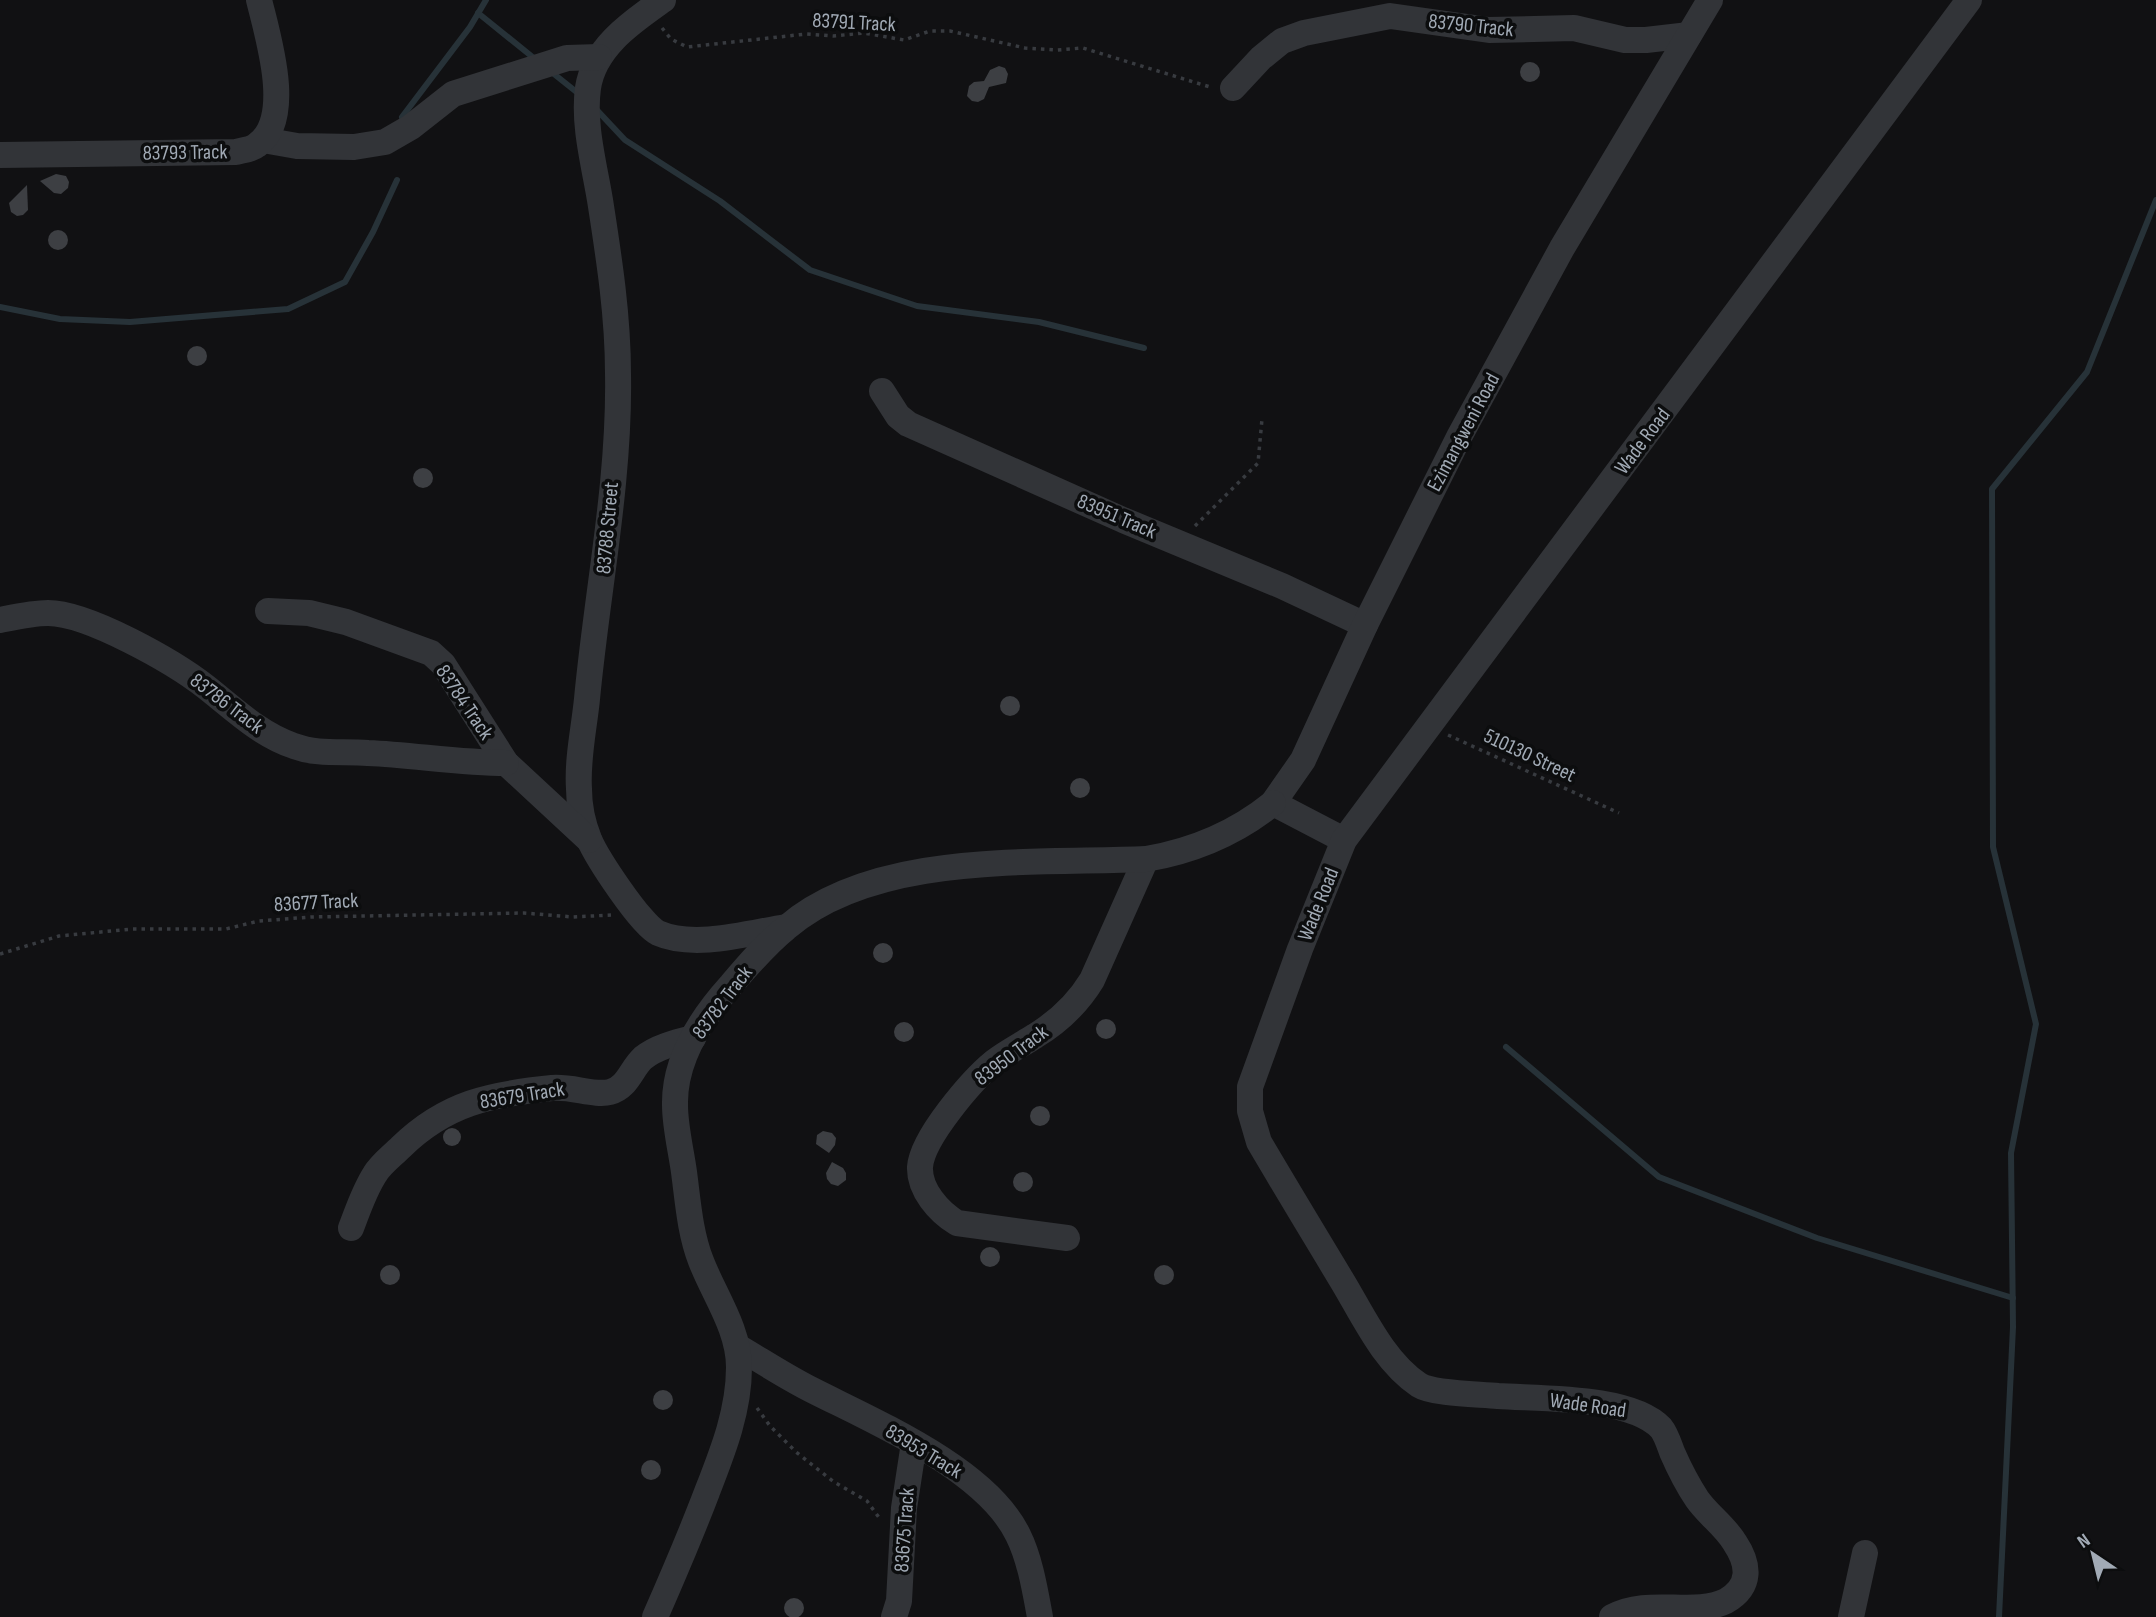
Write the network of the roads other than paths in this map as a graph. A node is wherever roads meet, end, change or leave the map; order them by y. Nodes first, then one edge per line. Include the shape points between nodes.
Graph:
1 (259, 0) edge
2 (1710, 0) edge
3 (1969, 0) edge
4 (655, 6) edge
5 (1689, 35) junction
6 (599, 57) junction
7 (1233, 88) road end
8 (263, 140) junction
9 (0, 155) edge
10 (882, 391) dead end
11 (268, 611) dead end
12 (0, 620) edge
13 (1366, 625) junction
14 (506, 763) junction
15 (1273, 803) junction
16 (589, 840) junction
17 (1344, 840) junction
18 (1146, 859) junction
19 (786, 927) junction
20 (692, 1038) junction
21 (351, 1228) dead end
22 (1068, 1238) dead end
23 (738, 1347) junction
24 (914, 1443) junction
25 (1865, 1553) dead end
26 (655, 1617) edge
27 (894, 1617) edge
28 (1040, 1617) edge
29 (1612, 1617) edge
30 (1851, 1617) edge

1 - 8 street via 270,44 277,107
2 - 5 street, Ezimangweni Road
3 - 17 street, Wade Road
4 - 6 street, 83788 Street via 620,33
5 - 7 street, 83790 Track via 1625,40 1574,28 1489,30 1390,16 1282,41
5 - 13 street, Ezimangweni Road via 1549,272 1459,437
6 - 8 street via 567,58 453,94 385,142 354,147
6 - 16 street, 83788 Street via 588,87 588,128 614,290 618,375 608,524 579,761 581,810
8 - 9 street, 83793 Track via 236,152
10 - 13 street, 83951 Track via 908,424
11 - 14 street, 83784 Track via 346,622 431,653 443,664
12 - 14 street, 83786 Track via 48,613 90,624 179,667 263,732 295,747 329,754 364,752
13 - 15 street, Ezimangweni Road via 1303,760
14 - 16 street, 83784 Track
15 - 17 street
15 - 18 street, 83782 Track via 1233,832
16 - 19 street, 83788 Street via 615,883 656,932 702,940
17 - 29 street, Wade Road via 1250,1087 1250,1111 1259,1142 1390,1357 1422,1387 1603,1403 1646,1416 1662,1430 1697,1499 1731,1536 1745,1558 1747,1571 1742,1585 1726,1601 1697,1609 1634,1607
18 - 19 street, 83782 Track via 942,867 836,897
18 - 22 street, 83950 Track via 1083,995 1059,1019 974,1081 945,1116 920,1167 933,1202 957,1223
19 - 20 street, 83782 Track via 719,998
20 - 21 street, 83679 Track via 644,1057 629,1079 610,1092 551,1088 485,1098 446,1112 419,1129 377,1171
20 - 23 street, 83782 Track via 676,1081 675,1105 691,1228
23 - 24 street, 83953 Track
23 - 26 street, 83782 Track via 730,1433
24 - 27 street, 83675 Track
24 - 28 street, 83953 Track via 967,1477 1003,1511 1024,1550
25 - 30 street

